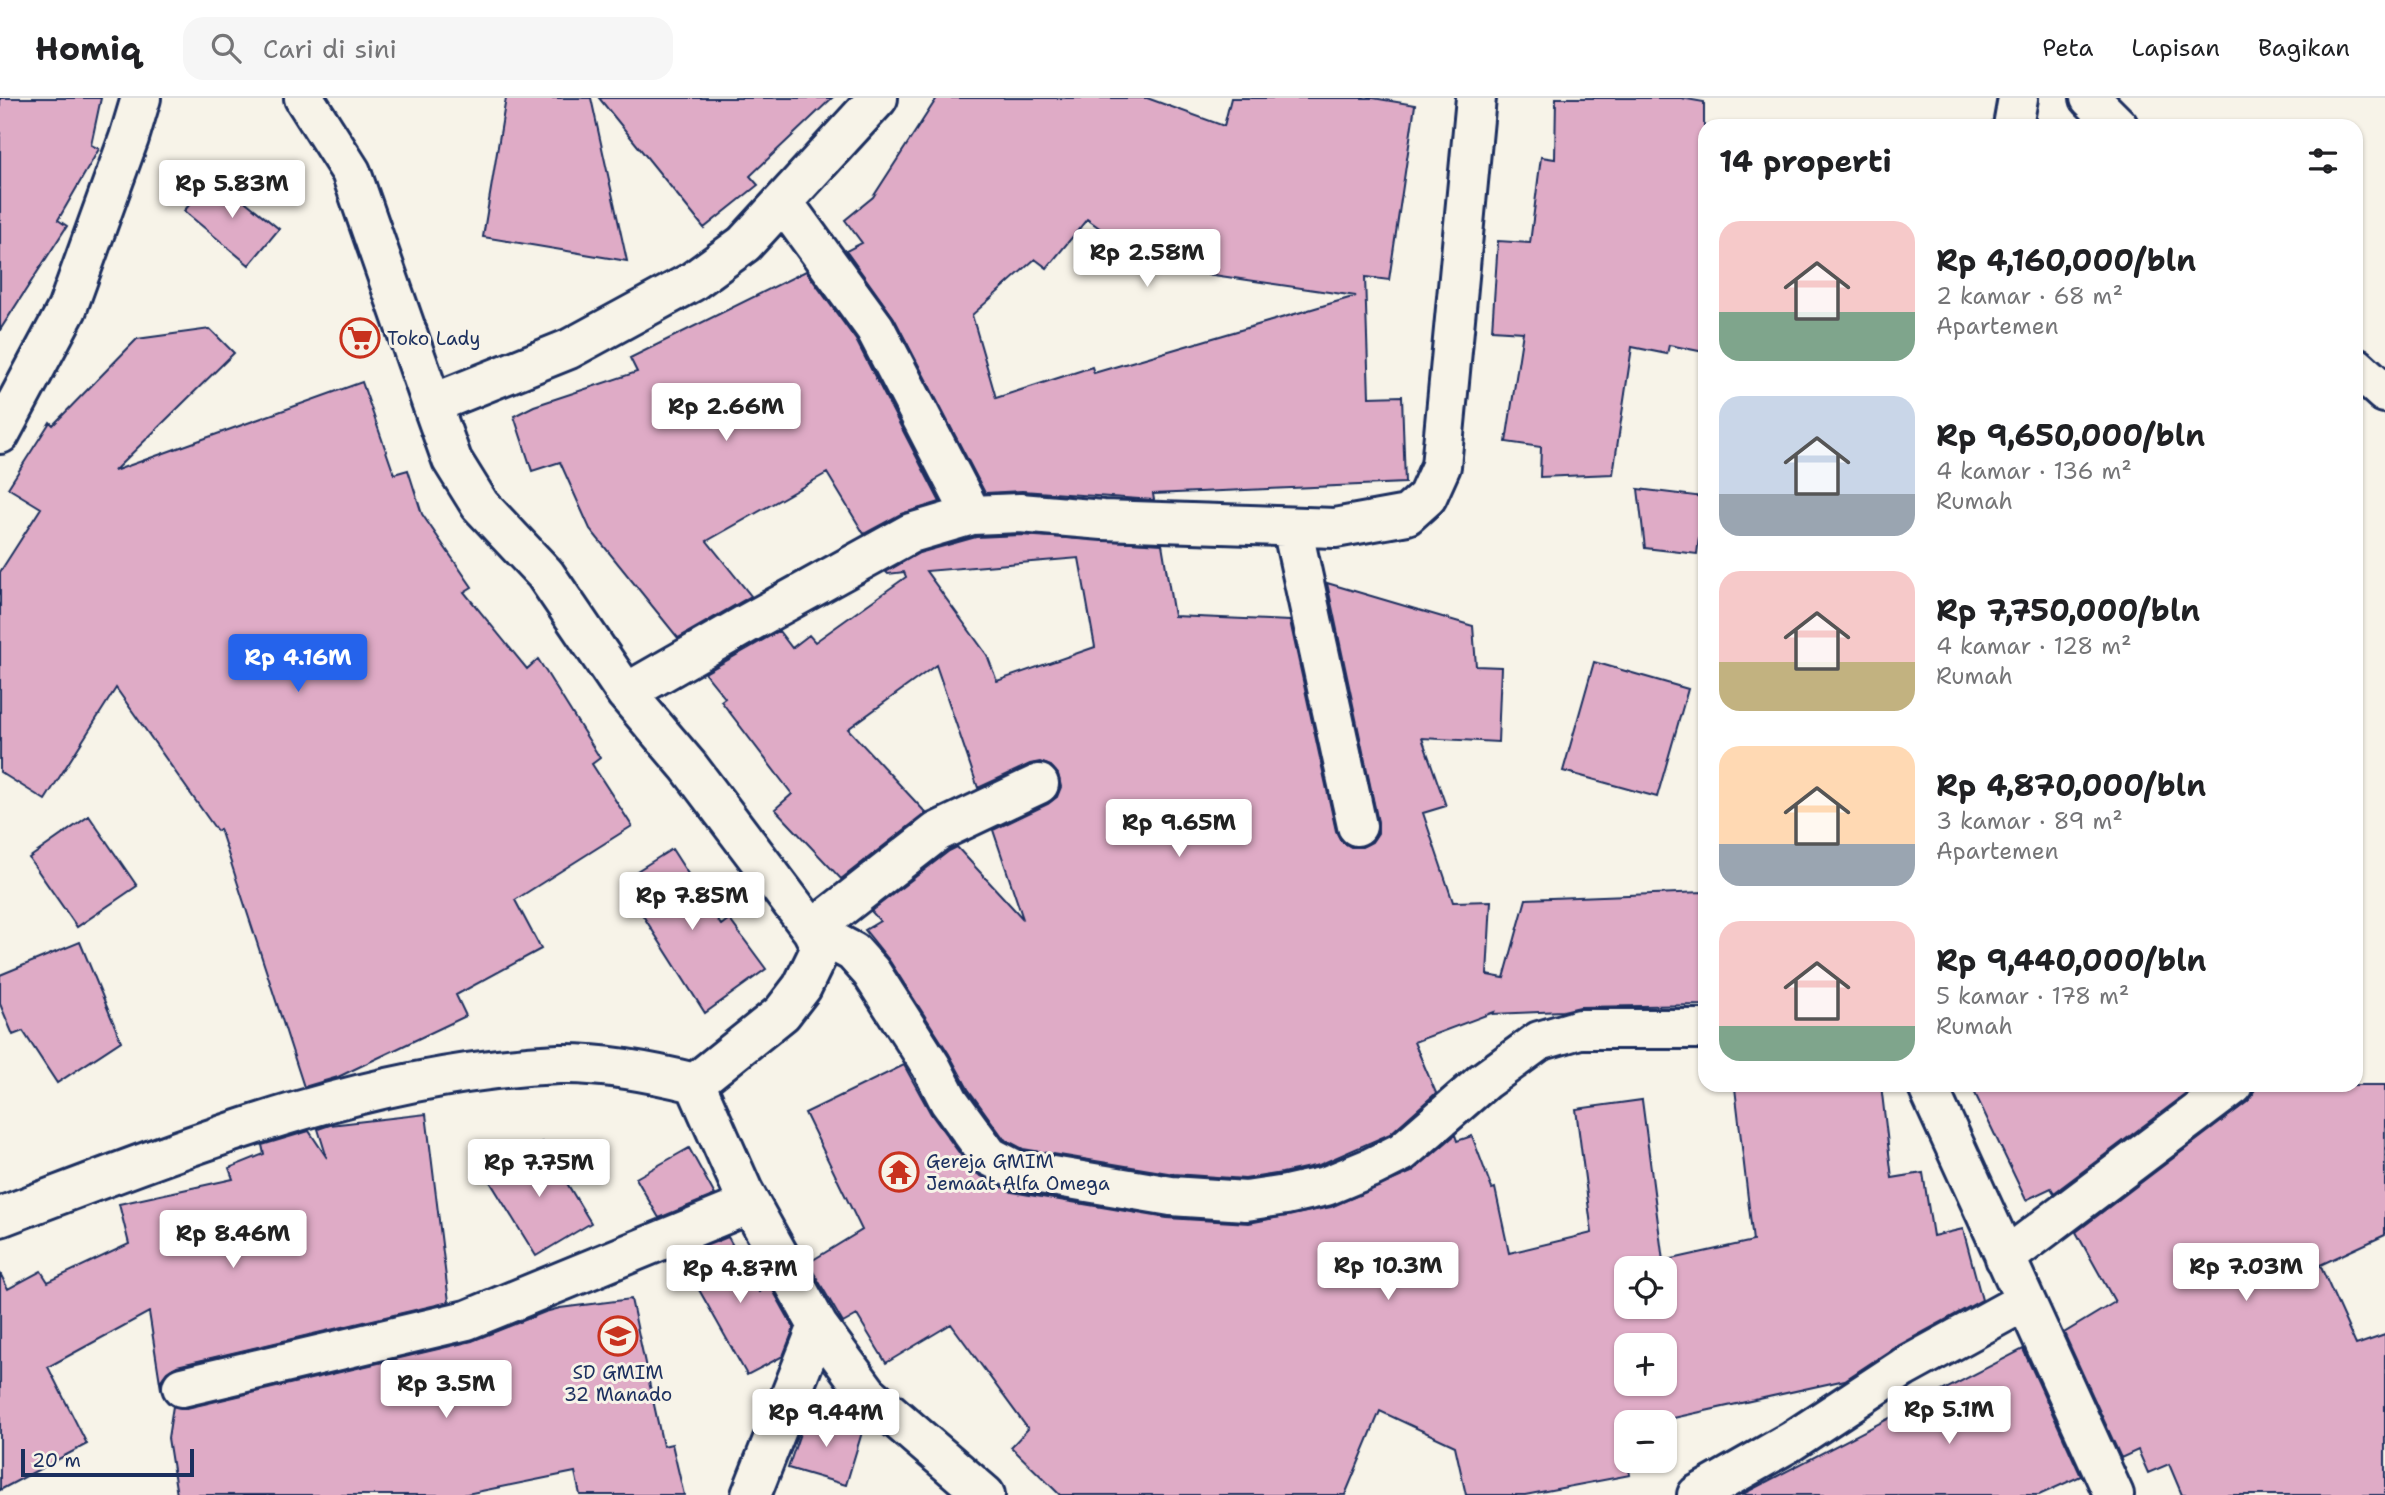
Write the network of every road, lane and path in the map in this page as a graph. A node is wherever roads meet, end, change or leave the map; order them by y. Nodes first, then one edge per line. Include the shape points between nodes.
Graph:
1 (141, 98) edge
2 (304, 98) edge
3 (878, 98) edge
4 (1476, 98) edge
5 (2018, 98) edge
6 (2090, 98) edge
7 (2014, 119) edge
8 (2111, 119) edge
9 (783, 202) junction
10 (2363, 373) edge
11 (2385, 393) edge
12 (432, 404) junction
13 (0, 434) edge
14 (972, 515) junction
15 (1292, 527) junction
16 (626, 693) junction
17 (1039, 784) dead end
18 (1357, 826) dead end
19 (816, 939) junction
20 (1698, 1029) edge
21 (695, 1083) junction
22 (1930, 1092) edge
23 (2225, 1092) edge
24 (750, 1203) junction
25 (0, 1217) edge
26 (2005, 1258) junction
27 (2025, 1301) junction
28 (818, 1325) junction
29 (182, 1387) dead end
30 (751, 1495) edge
31 (985, 1495) edge
32 (1697, 1495) edge
33 (2114, 1495) edge

1 - 13 street via 67,309
2 - 12 street via 351,172
3 - 9 street
4 - 15 street via 1441,466 1427,497 1407,515 1335,528
5 - 7 street
6 - 8 street
9 - 12 street via 744,244 692,282 569,349
9 - 14 street via 875,328
10 - 11 street
12 - 16 street via 452,460 480,505 545,574
14 - 15 street via 1020,513
14 - 16 street via 911,533
15 - 18 street
16 - 19 street via 689,767
17 - 19 street via 937,832
19 - 20 street via 853,951 871,971 989,1156 1016,1170 1171,1196 1246,1201 1326,1186 1402,1152 1539,1041 1580,1029
19 - 21 street via 802,987 782,1013
21 - 24 street
21 - 25 street via 638,1069 561,1064 453,1075 328,1102 149,1161
22 - 26 street
23 - 26 street
24 - 28 street
24 - 29 street via 467,1320
26 - 27 street
27 - 32 street via 1903,1368 1792,1441
27 - 33 street
28 - 30 street
28 - 31 street via 868,1394

